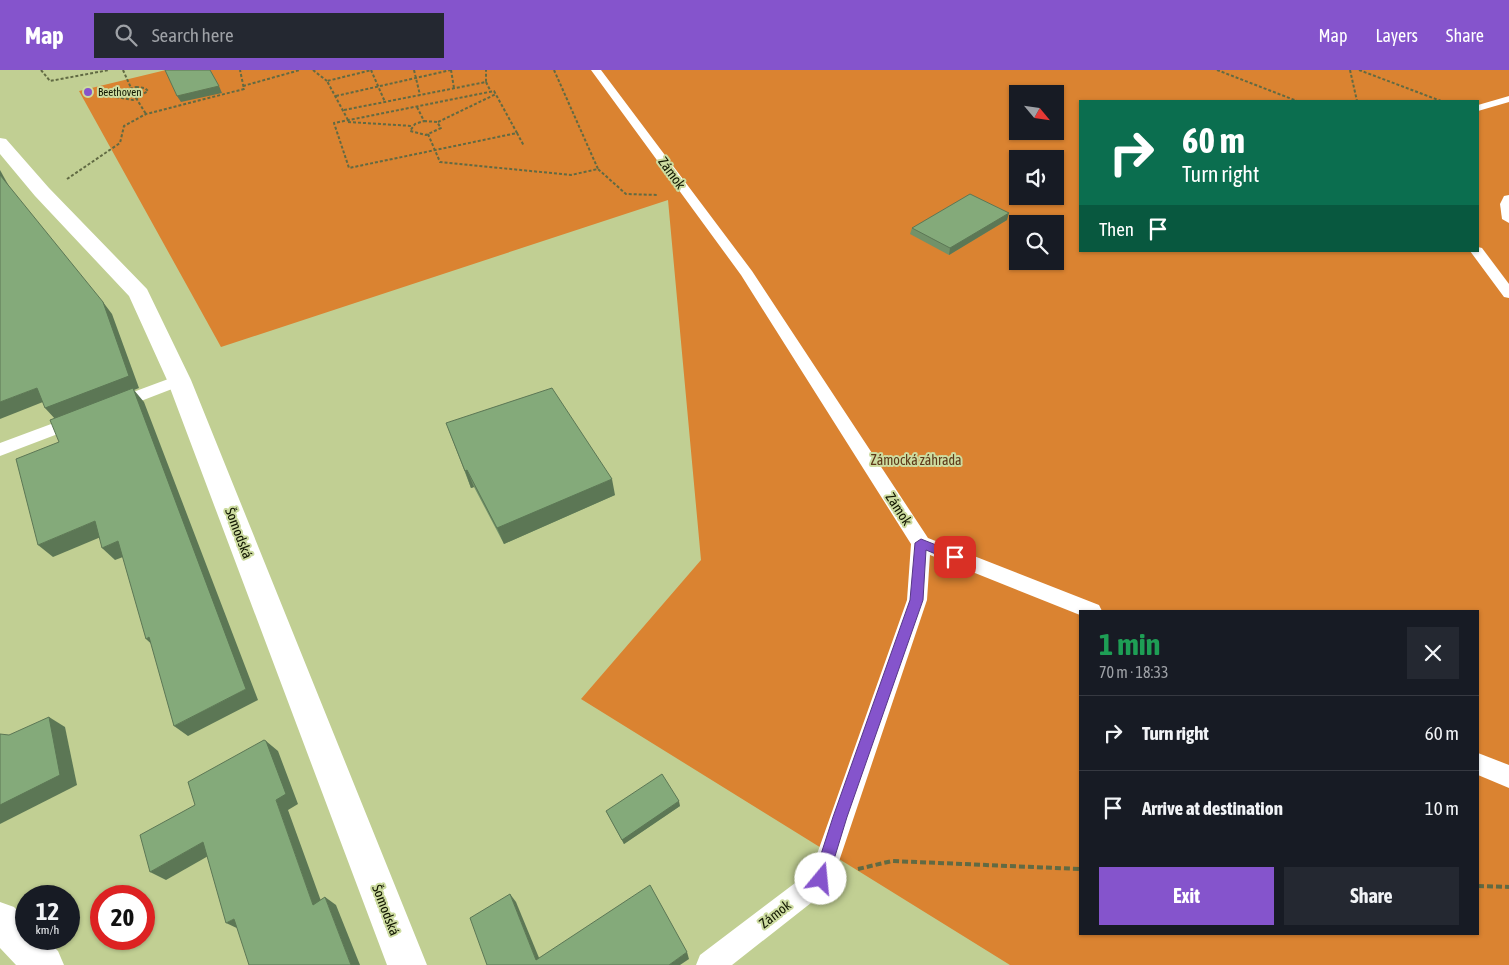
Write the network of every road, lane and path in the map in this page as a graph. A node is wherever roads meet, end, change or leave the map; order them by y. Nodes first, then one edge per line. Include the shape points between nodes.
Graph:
1 (41, 70) edge
2 (109, 70) edge
3 (124, 70) edge
4 (240, 70) edge
5 (300, 70) edge
6 (313, 70) edge
7 (371, 70) edge
8 (414, 70) edge
9 (451, 70) edge
10 (486, 70) edge
11 (554, 70) edge
12 (596, 70) edge
13 (1217, 70) edge
14 (1350, 70) edge
15 (1359, 70) edge
16 (416, 78) junction
17 (327, 81) junction
18 (486, 82) junction
19 (243, 86) junction
20 (378, 86) junction
21 (131, 88) junction
22 (454, 88) junction
23 (491, 92) junction
24 (496, 94) junction
25 (420, 95) junction
26 (336, 96) junction
27 (136, 98) junction
28 (1509, 99) edge
29 (1294, 100) edge
30 (1357, 100) edge
31 (1438, 100) edge
32 (385, 102) junction
33 (417, 107) junction
34 (1479, 108) edge
35 (344, 110) junction
36 (146, 114) junction
37 (348, 120) junction
38 (343, 121) junction
39 (424, 121) junction
40 (437, 122) junction
41 (412, 126) junction
42 (517, 133) junction
43 (428, 134) junction
44 (0, 143) edge
45 (524, 146) dead end
46 (435, 150) junction
47 (598, 169) junction
48 (42, 192) junction
49 (690, 196) junction
50 (1509, 199) edge
51 (1509, 219) edge
52 (1478, 252) edge
53 (1509, 294) edge
54 (179, 380) junction
55 (0, 450) edge
56 (921, 543) junction
57 (1089, 610) edge
58 (1479, 764) edge
59 (1509, 777) edge
60 (1079, 869) edge
61 (821, 879) junction
62 (1479, 886) edge
63 (1509, 887) edge
64 (0, 921) edge
65 (44, 965) edge
66 (407, 965) edge
67 (710, 965) edge

1 - 2 path via 50,81 58,81
3 - 21 path
4 - 19 path
5 - 19 path
6 - 17 path
7 - 17 path
7 - 20 path
8 - 16 path
9 - 16 path
9 - 22 path
10 - 18 path
11 - 47 path
12 - 49 lane, Zámok
13 - 29 path
14 - 30 path
15 - 31 path
16 - 20 path
16 - 25 path
17 - 26 path
18 - 22 path
18 - 23 path
19 - 36 path via 244,89
20 - 26 path
20 - 32 path
21 - 27 path via 148,91
21 - 27 path via 116,97
22 - 25 path
23 - 24 path
23 - 33 path
24 - 40 path
24 - 42 path
25 - 32 path
26 - 35 path
27 - 36 path
28 - 34 lane
32 - 35 path
33 - 37 path
33 - 39 path
35 - 37 path
36 - 48 path via 124,126 120,143
37 - 38 path
38 - 41 path
38 - 46 path via 334,123 349,168
39 - 40 path
39 - 41 path
40 - 43 path via 440,128
41 - 43 path via 412,133
42 - 45 path
42 - 46 path
43 - 46 path
44 - 48 street, Šomodská
46 - 47 path via 440,162 571,175
47 - 49 path via 626,194
48 - 54 street, Šomodská via 139,294
49 - 56 lane, Zámok via 747,274
50 - 51 lane via 1506,204
52 - 53 lane
54 - 55 lane
54 - 66 street, Šomodská
56 - 57 lane
56 - 61 lane via 916,600
58 - 59 lane
60 - 61 path via 892,861
61 - 67 lane, Zámok
62 - 63 path
64 - 65 street

